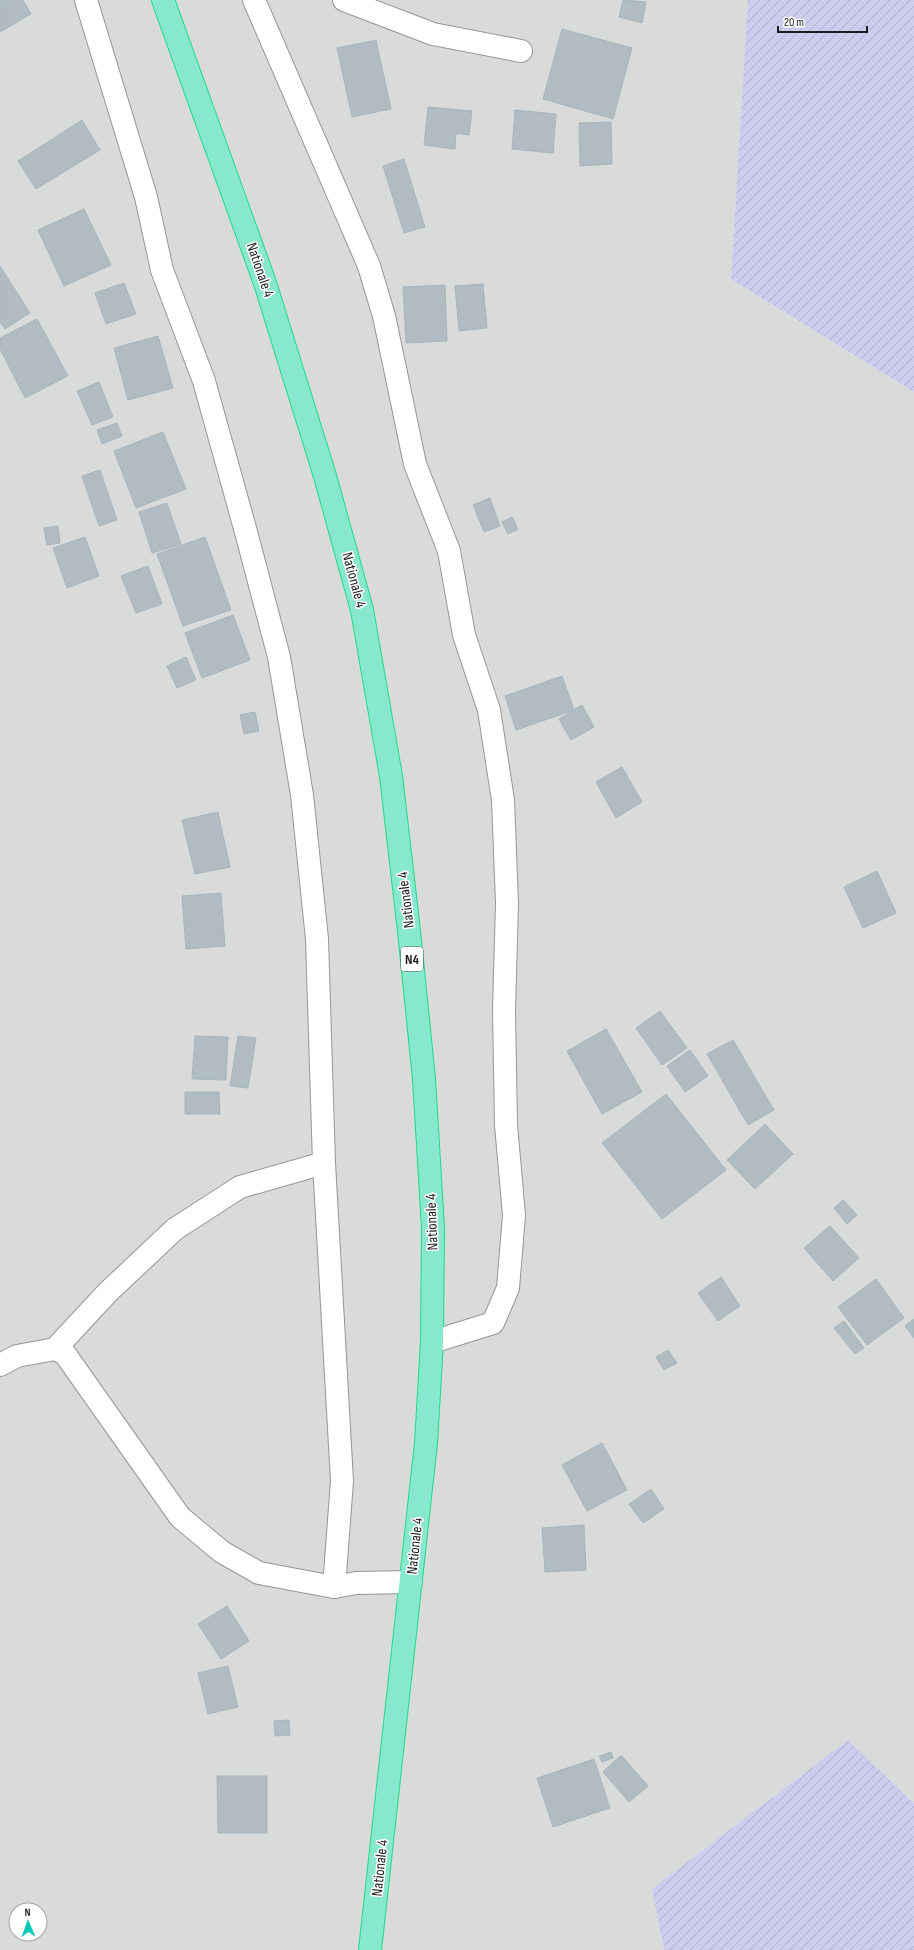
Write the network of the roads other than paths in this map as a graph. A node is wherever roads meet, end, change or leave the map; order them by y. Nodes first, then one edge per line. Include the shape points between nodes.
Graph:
1 (86, 0) edge
2 (163, 0) edge
3 (254, 0) edge
4 (344, 0) edge
5 (521, 51) dead end
6 (324, 1163) junction
7 (432, 1342) junction
8 (55, 1349) junction
9 (0, 1365) edge
10 (411, 1582) junction
11 (334, 1587) junction
12 (370, 1950) edge

1 - 6 street via 146,196 162,270 204,381 279,657 302,795 317,939
2 - 7 highway, Nationale 4 / N4 via 265,283 325,476 362,610 391,776 424,1079 433,1228
3 - 7 street via 369,266 384,316 415,464 449,551 464,635 489,710 504,800 507,903 504,1010 506,1125 514,1215 508,1288 493,1323
4 - 5 street via 433,34
6 - 8 street via 240,1187 175,1229 108,1292
6 - 11 street via 342,1480
7 - 10 highway, Nationale 4 / N4 via 426,1443
8 - 9 street via 17,1356
8 - 11 street via 65,1354 180,1517 222,1552 259,1573
10 - 11 street via 356,1583
10 - 12 highway, Nationale 4 / N4

